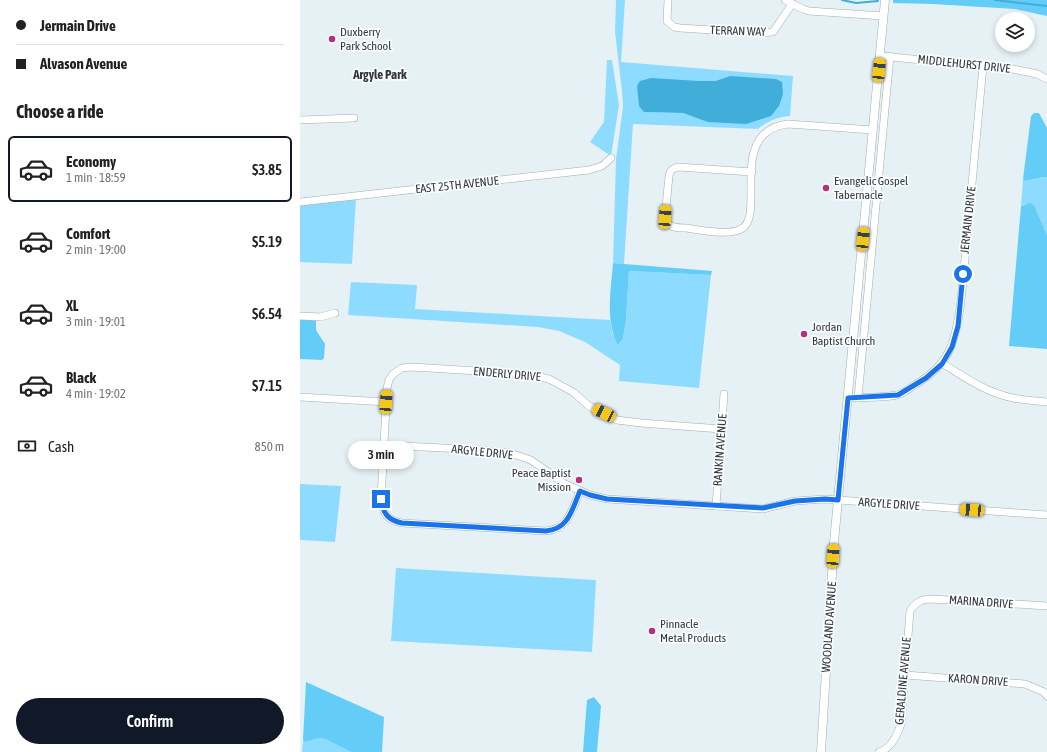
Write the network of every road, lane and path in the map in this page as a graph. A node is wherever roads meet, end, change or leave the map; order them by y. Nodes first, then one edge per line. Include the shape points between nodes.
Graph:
1 (668, 0) edge
2 (785, 0) edge
3 (885, 0) edge
4 (792, 4) junction
5 (884, 16) junction
6 (880, 56) junction
7 (890, 56) junction
8 (983, 66) junction
9 (1047, 79) edge
10 (354, 118) dead end
11 (300, 120) edge
12 (873, 130) junction
13 (610, 158) dead end
14 (752, 172) junction
15 (300, 202) edge
16 (336, 313) dead end
17 (300, 316) edge
18 (942, 364) junction
19 (724, 394) dead end
20 (300, 397) edge
21 (848, 398) junction
22 (858, 398) junction
23 (386, 402) junction
24 (1047, 402) edge
25 (721, 429) junction
26 (384, 445) junction
27 (580, 491) junction
28 (838, 500) junction
29 (716, 506) junction
30 (1047, 515) edge
31 (916, 603) joint
32 (1047, 606) edge
33 (905, 675) junction
34 (1047, 696) edge
35 (883, 751) edge
36 (821, 752) edge

1 - 4 street, TERRAN WAY via 667,21 680,28 767,33 776,28
2 - 4 street
3 - 5 street, WOODLAND AVENUE
4 - 5 street via 809,11
5 - 6 street, WOODLAND AVENUE
6 - 7 street, MIDDLEHURST DRIVE
6 - 12 street, WOODLAND AVENUE
7 - 8 street, MIDDLEHURST DRIVE
7 - 22 street
8 - 9 street, MIDDLEHURST DRIVE via 1008,68 1037,74
8 - 18 street, JERMAIN DRIVE via 958,326 952,347
10 - 11 street
12 - 14 street via 779,125 762,136 755,147
12 - 21 street, WOODLAND AVENUE
13 - 15 street, EAST 25TH AVENUE via 602,166 589,170
14 - 14 street via 672,169 665,217 669,225 676,228 726,232 745,227 749,213
16 - 17 street via 320,317
18 - 22 street, JERMAIN DRIVE via 926,378 898,395
18 - 24 street via 971,382 998,394
19 - 25 street, RANKIN AVENUE
20 - 23 street
21 - 22 street, JERMAIN DRIVE
21 - 28 street, WOODLAND AVENUE
23 - 25 street, ENDERLY DRIVE via 389,380 402,368 526,374 549,379 573,392 589,406 618,420
23 - 26 street
25 - 29 street, RANKIN AVENUE
26 - 27 street, ARGYLE DRIVE via 510,453 531,460 565,484
26 - 27 street via 382,508 393,521 554,530 567,520
27 - 29 street, ARGYLE DRIVE via 607,499
28 - 29 street, ARGYLE DRIVE via 795,501 763,508
28 - 30 street, ARGYLE DRIVE
28 - 36 street, WOODLAND AVENUE
31 - 32 street, MARINA DRIVE via 924,598 932,598
31 - 33 street, GERALDINE AVENUE via 910,611
33 - 34 street, KARON DRIVE via 1025,684 1044,692
33 - 35 street, GERALDINE AVENUE via 902,724 895,738

